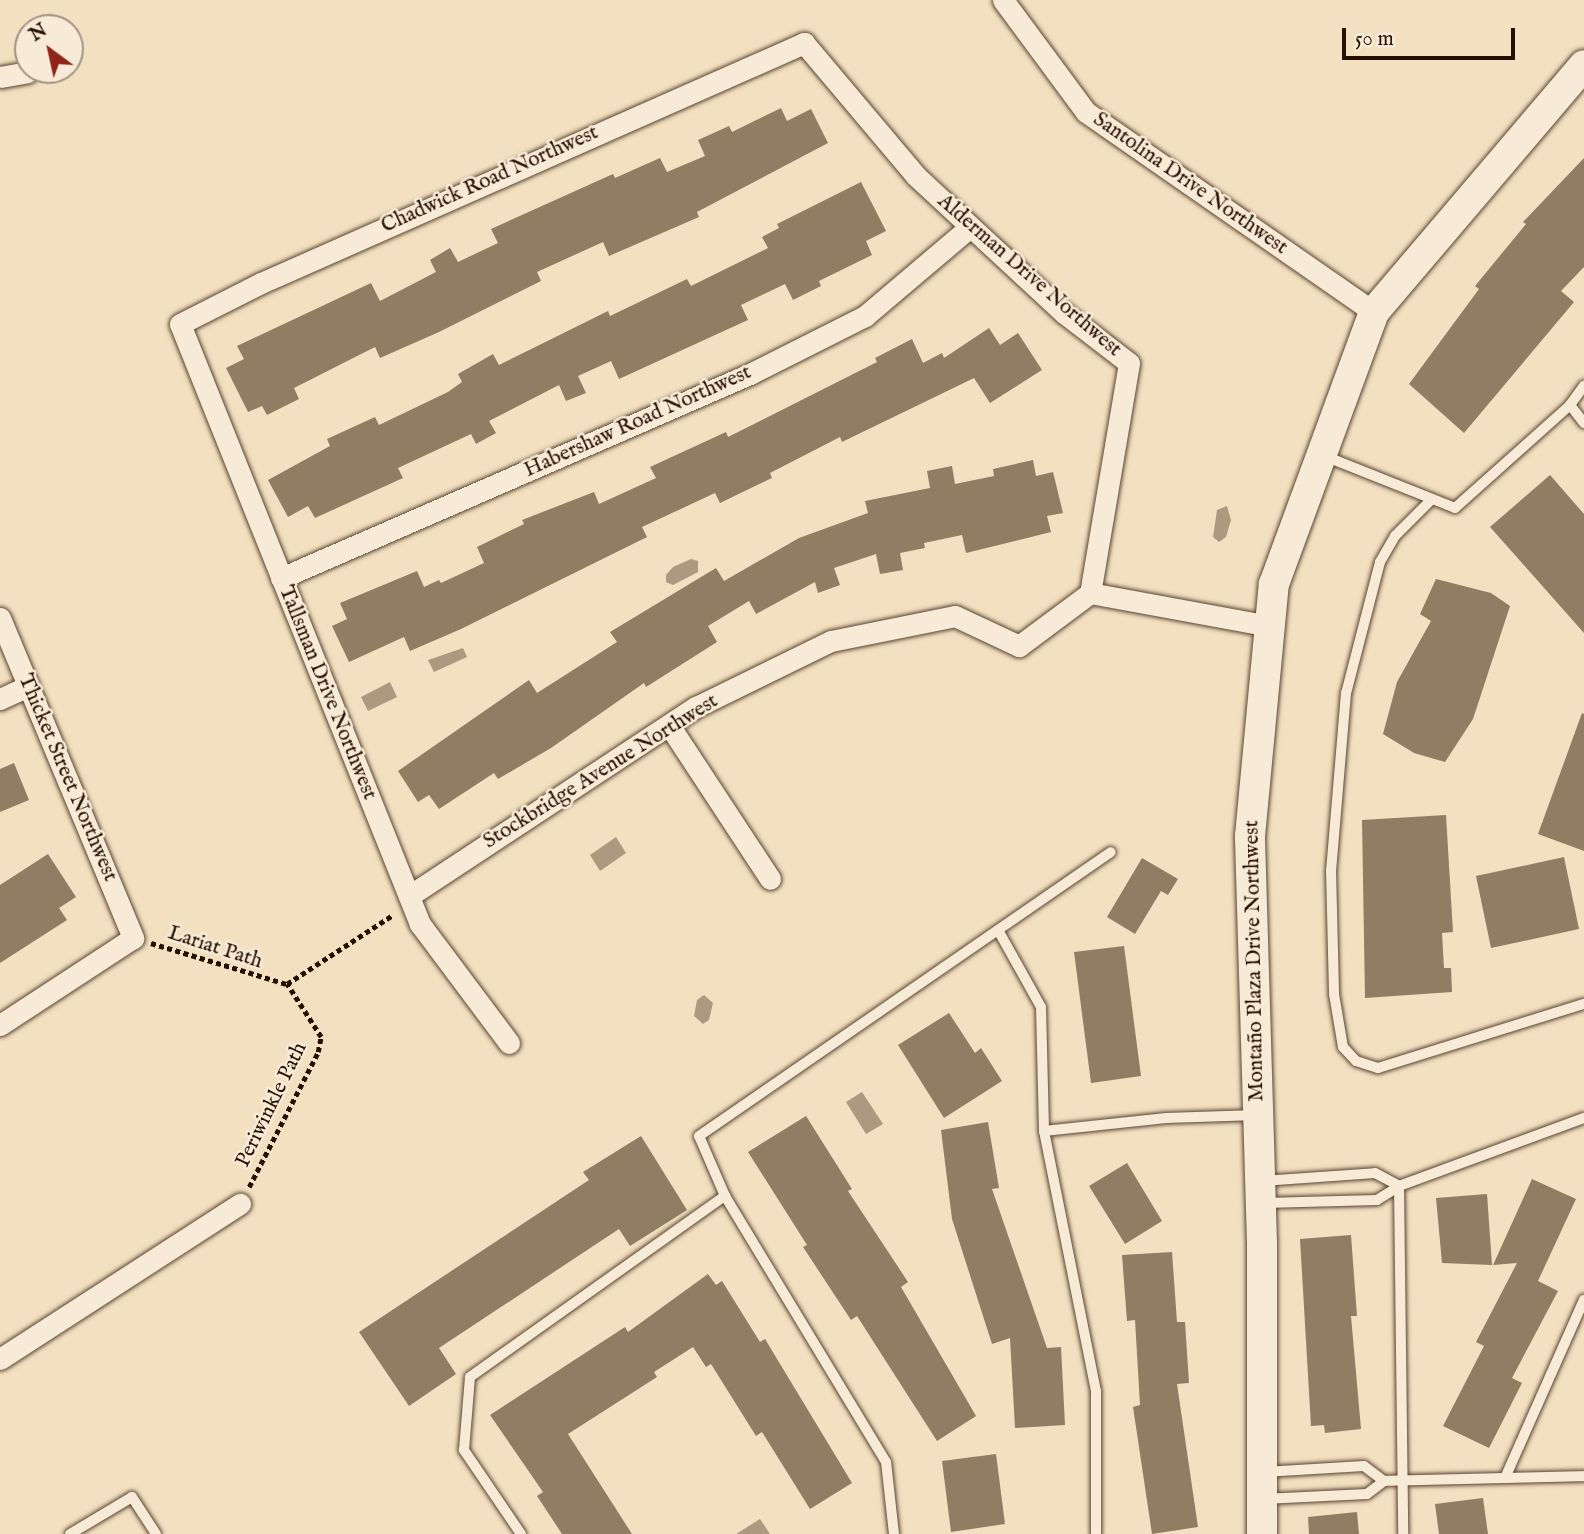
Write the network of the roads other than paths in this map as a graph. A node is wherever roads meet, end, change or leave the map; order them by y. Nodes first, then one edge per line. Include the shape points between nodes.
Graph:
1 (1003, 0) edge
2 (804, 43) joint
3 (1584, 65) edge
4 (970, 227) junction
5 (1374, 312) junction
6 (180, 324) joint
7 (1584, 386) edge
8 (1570, 405) junction
9 (1584, 423) edge
10 (1319, 454) junction
11 (1432, 499) junction
12 (281, 578) junction
13 (1090, 593) junction
14 (0, 618) edge
15 (1270, 626) junction
16 (28, 686) junction
17 (0, 699) edge
18 (669, 725) junction
19 (1111, 852) dead end
20 (770, 879) dead end
21 (411, 901) junction
22 (998, 930) junction
23 (1584, 1004) edge
24 (0, 1025) edge
25 (509, 1043) dead end
26 (1258, 1115) junction
27 (1584, 1118) edge
28 (1044, 1131) junction
29 (1399, 1186) junction
30 (1261, 1192) junction
31 (725, 1196) junction
32 (240, 1204) road end
33 (1584, 1300) edge
34 (0, 1359) edge
35 (1584, 1476) edge
36 (1506, 1478) junction
37 (1384, 1481) junction
38 (1402, 1481) junction
39 (1264, 1485) junction
40 (74, 1533) edge
41 (156, 1534) edge
42 (521, 1534) edge
43 (894, 1534) edge
44 (1096, 1534) edge
45 (1262, 1534) edge
46 (1403, 1534) edge

1 - 5 street, Santolina Drive Northwest via 1086,112
2 - 4 street, Alderman Drive Northwest via 915,176
2 - 6 street, Chadwick Road Northwest via 261,283
3 - 5 street, Montaño Plaza Drive Northwest
4 - 12 street, Habershaw Road Northwest via 865,316 752,373
4 - 13 street, Alderman Drive Northwest via 1064,313 1129,363
5 - 10 street, Montaño Plaza Drive Northwest
6 - 12 street, Tallsman Drive Northwest
7 - 8 lane
8 - 9 lane
8 - 11 lane via 1455,508
10 - 11 lane
10 - 15 street, Montaño Plaza Drive Northwest via 1274,584
11 - 23 lane via 1395,536 1380,562 1346,693 1331,870 1334,994 1343,1046 1356,1061 1378,1068
12 - 21 street, Tallsman Drive Northwest
13 - 15 street
13 - 18 street, Stockbridge Avenue Northwest via 1019,646 955,616 831,641
14 - 16 street, Thicket Street Northwest
15 - 26 street, Montaño Plaza Drive Northwest via 1250,836
16 - 17 street
16 - 24 street, Thicket Street Northwest via 133,938
18 - 20 street
18 - 21 street, Stockbridge Avenue Northwest
19 - 22 lane
21 - 25 street, Tallsman Drive Northwest via 436,946
22 - 28 lane via 1041,1007
22 - 31 lane via 699,1136
26 - 28 lane via 1166,1118
26 - 30 street, Montaño Plaza Drive Northwest
27 - 29 lane
28 - 44 lane via 1096,1391
29 - 30 lane via 1377,1200
29 - 30 lane via 1375,1173
29 - 38 lane
30 - 39 street, Montaño Plaza Drive Northwest
31 - 42 lane via 470,1377 464,1450
31 - 43 lane via 886,1462
32 - 34 street
33 - 36 lane
35 - 36 lane
36 - 38 lane
37 - 38 lane
37 - 39 lane via 1367,1494
37 - 39 lane via 1364,1466
38 - 46 lane
39 - 45 street, Montaño Plaza Drive Northwest
40 - 41 lane via 132,1497

